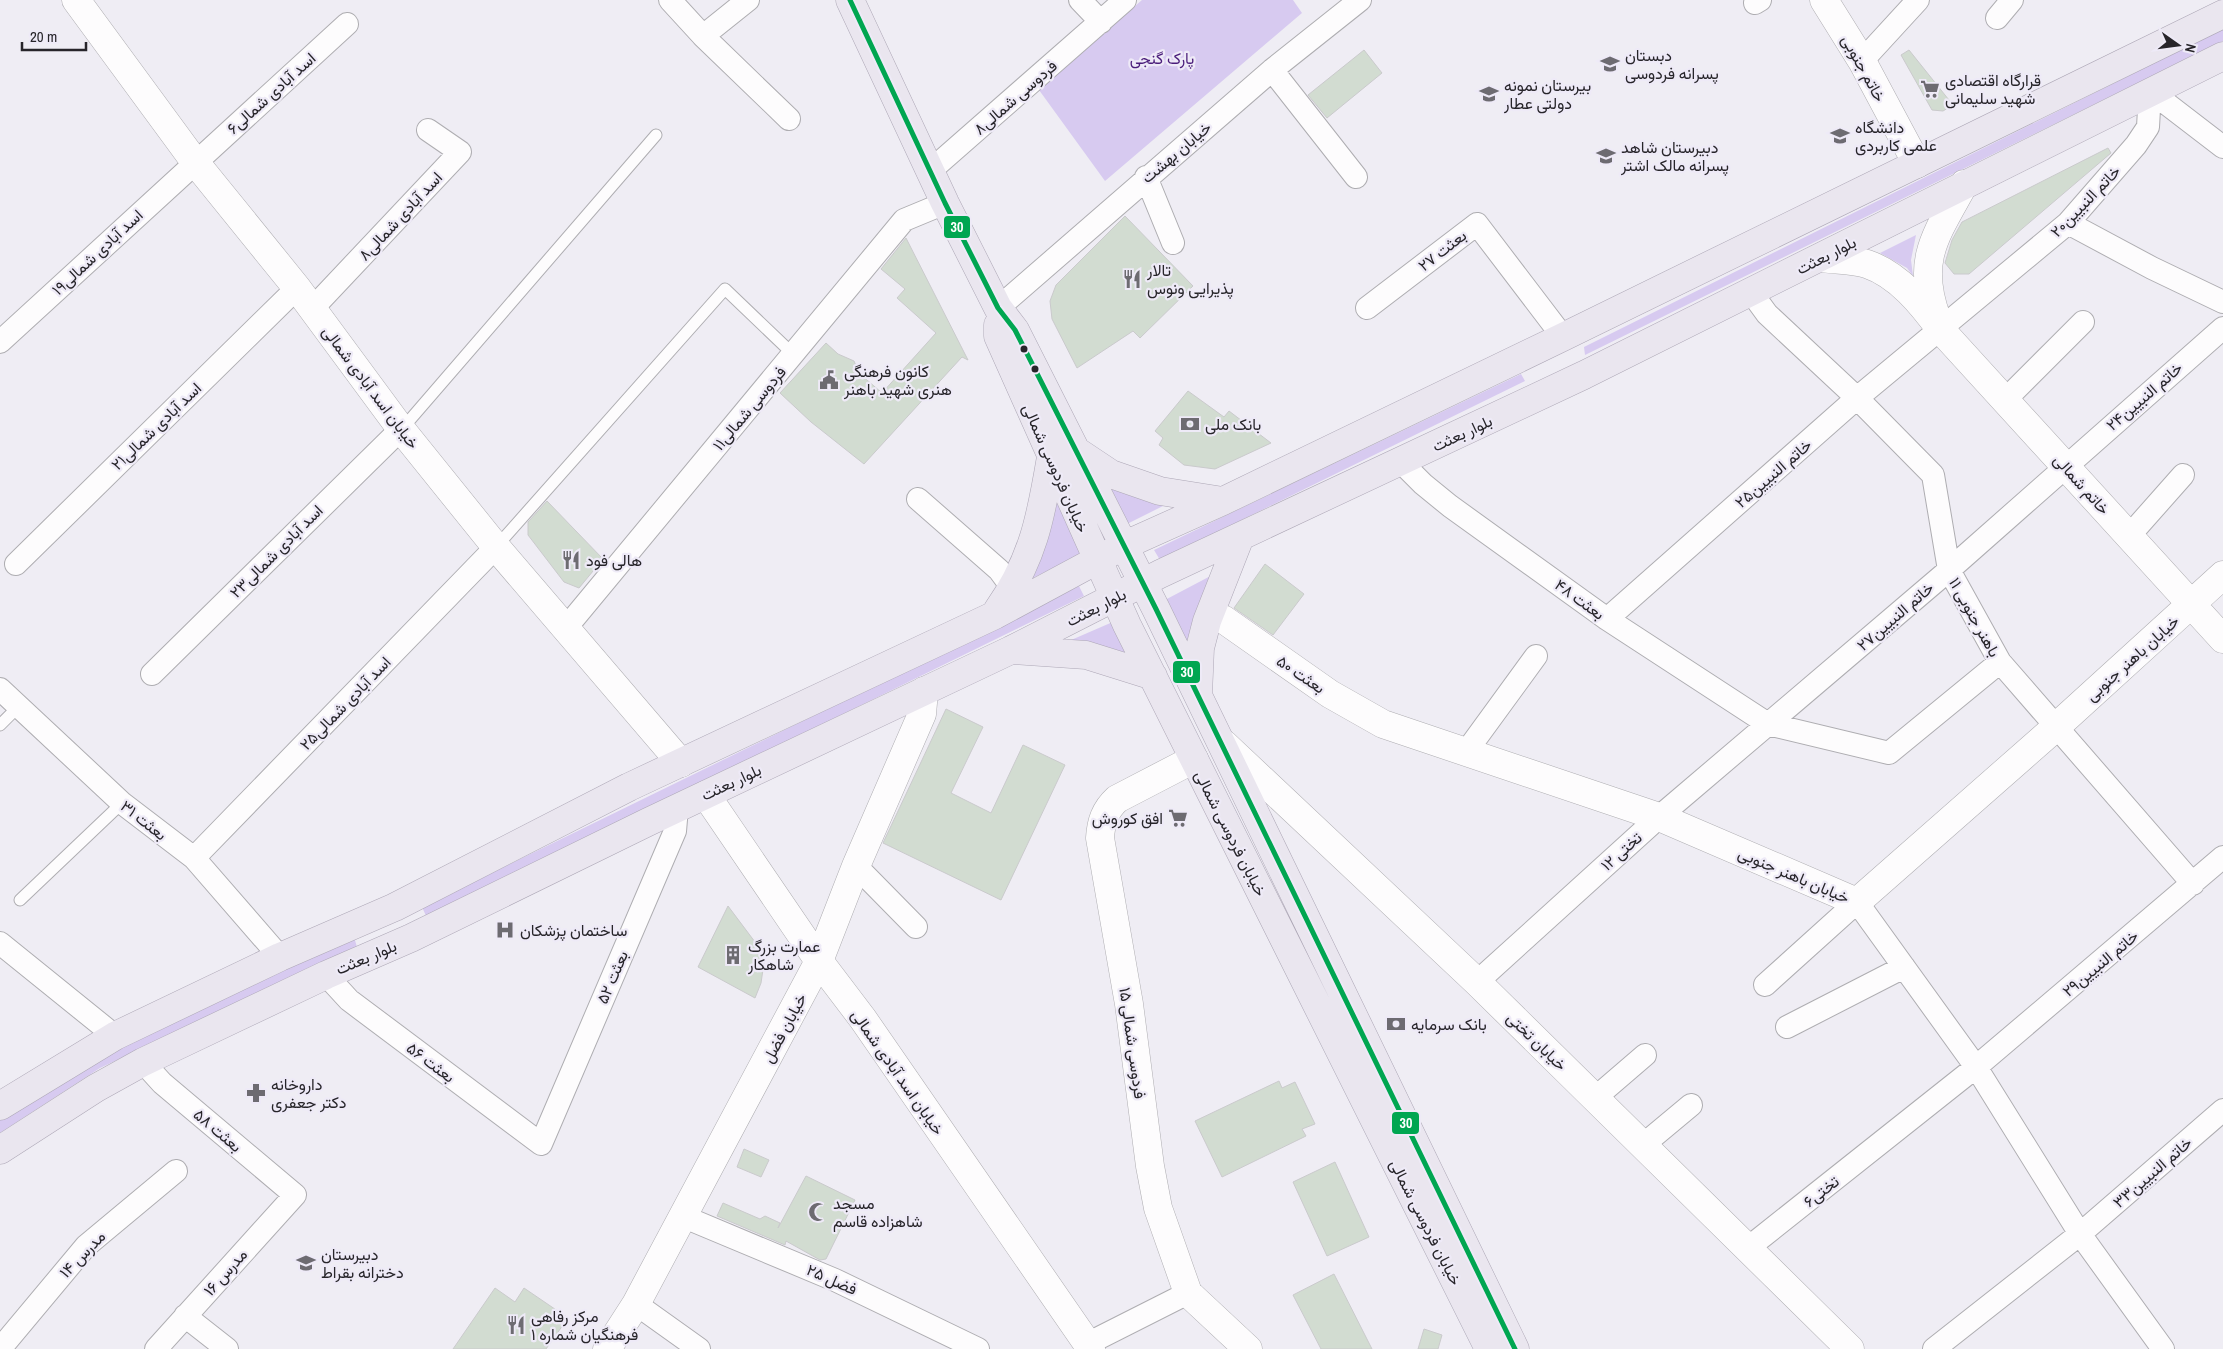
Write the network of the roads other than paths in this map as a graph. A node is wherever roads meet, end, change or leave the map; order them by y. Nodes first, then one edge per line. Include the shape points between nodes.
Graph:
1 (76, 0) edge
2 (670, 0) edge
3 (748, 0) edge
4 (850, 0) edge
5 (1080, 0) edge
6 (1125, 0) edge
7 (1360, 0) edge
8 (1824, 0) edge
9 (1918, 0) edge
10 (2012, 0) edge
11 (2223, 14) edge
12 (1997, 18) dead end
13 (1101, 22) junction
14 (347, 24) dead end
15 (703, 36) junction
16 (2223, 56) edge
17 (1862, 61) junction
18 (1272, 70) junction
19 (2150, 91) junction
20 (789, 119) dead end
21 (428, 130) dead end
22 (656, 135) dead end
23 (2223, 147) edge
24 (195, 162) junction
25 (1917, 164) junction
26 (930, 172) junction
27 (1146, 177) junction
28 (1356, 177) dead end
29 (1964, 184) junction
30 (945, 203) junction
31 (2068, 223) junction
32 (1172, 244) dead end
33 (1821, 258) junction
34 (1751, 292) junction
35 (304, 299) junction
36 (2223, 302) edge
37 (998, 308) junction
38 (1367, 308) dead end
39 (2083, 322) dead end
40 (2223, 328) edge
41 (1941, 330) junction
42 (1564, 336) junction
43 (0, 342) edge
44 (794, 355) junction
45 (1584, 375) junction
46 (1857, 398) junction
47 (2005, 400) junction
48 (401, 429) junction
49 (1064, 454) junction
50 (1401, 462) junction
51 (2065, 465) junction
52 (2182, 476) dead end
53 (918, 499) dead end
54 (1223, 501) junction
55 (2129, 536) junction
56 (1240, 537) junction
57 (1125, 545) junction
58 (496, 547) junction
59 (1098, 559) junction
60 (16, 564) dead end
61 (1949, 570) junction
62 (2223, 575) edge
63 (1142, 584) junction
64 (1013, 589) junction
65 (1115, 598) junction
66 (2191, 604) junction
67 (995, 615) junction
68 (1607, 618) junction
69 (1223, 619) dead end
70 (565, 629) junction
71 (2223, 639) edge
72 (1011, 650) junction
73 (920, 651) junction
74 (1536, 656) dead end
75 (2000, 662) junction
76 (152, 674) dead end
77 (1153, 676) junction
78 (931, 687) junction
79 (0, 689) edge
80 (1198, 699) junction
81 (19, 706) junction
82 (1383, 724) joint
83 (1768, 724) junction
84 (0, 725) edge
85 (2056, 727) junction
86 (1217, 738) junction
87 (1466, 752) junction
88 (1194, 759) junction
89 (681, 762) junction
90 (706, 795) junction
91 (122, 803) junction
92 (677, 808) junction
93 (1659, 817) junction
94 (2223, 857) edge
95 (194, 858) junction
96 (856, 866) junction
97 (2193, 884) junction
98 (20, 900) dead end
99 (1857, 902) junction
100 (395, 907) junction
101 (916, 928) dead end
102 (411, 938) junction
103 (0, 943) edge
104 (280, 958) junction
105 (819, 961) junction
106 (1904, 967) junction
107 (326, 975) junction
108 (1477, 982) junction
109 (1765, 985) dead end
110 (1787, 1027) dead end
111 (115, 1036) junction
112 (1645, 1054) dead end
113 (143, 1062) junction
114 (1976, 1067) junction
115 (1595, 1098) junction
116 (1691, 1105) dead end
117 (0, 1106) edge
118 (2223, 1110) edge
119 (1894, 1133) joint
120 (541, 1144) joint
121 (1643, 1145) junction
122 (0, 1150) edge
123 (176, 1171) dead end
124 (295, 1195) joint
125 (682, 1216) junction
126 (2080, 1234) junction
127 (1748, 1248) junction
128 (1188, 1294) junction
129 (636, 1304) junction
130 (185, 1316) junction
131 (1089, 1346) edge
132 (0, 1349) edge
133 (156, 1349) edge
134 (227, 1349) edge
135 (607, 1349) edge
136 (699, 1349) edge
137 (978, 1349) edge
138 (1248, 1349) edge
139 (1489, 1349) edge
140 (1515, 1349) edge
141 (1850, 1349) edge
142 (1934, 1349) edge
143 (2163, 1349) edge

1 - 24 street, خیابان اسد آبادی شمالی
2 - 15 street
3 - 15 street
4 - 26 main road, خیابان فردوسی شمالی
5 - 13 street
6 - 13 street, فردوسی شمالی۸
7 - 18 street, خیابان بهشت
8 - 17 street, خاتم جنوبی
9 - 17 street
10 - 12 street
11 - 25 main road, بلوار بعثت
13 - 26 street, فردوسی شمالی۸
14 - 24 street, اسد آبادی شمالی۶
15 - 20 street
16 - 19 main road, بلوار بعثت
17 - 25 street, خاتم جنوبی
18 - 27 street, خیابان بهشت
18 - 28 street
19 - 23 street
19 - 29 main road, بلوار بعثت
19 - 31 street, خاتم النبیین۲۰ via 2148,127
21 - 35 street, اسد آبادی شمالی۸ via 460,152
22 - 48 lane
24 - 35 street, خیابان اسد آبادی شمالی
24 - 43 street, اسد آبادی شمالی۱۹
25 - 42 main road, بلوار بعثت
26 - 30 main road, خیابان فردوسی شمالی
27 - 32 street
27 - 37 street, خیابان بهشت
29 - 33 main road, بلوار بعثت
29 - 41 street via 1939,229 1926,270 1928,296
30 - 37 main road, خیابان فردوسی شمالی
30 - 44 street, فردوسی شمالی۱۱ via 904,220
31 - 36 street
31 - 41 street, خاتم النبیین۲۰
33 - 34 main road, بلوار بعثت
33 - 41 street, خاتم شمالی via 1867,264 1883,273 1919,300
34 - 45 main road, بلوار بعثت
34 - 46 street, باهنر جنوبی ۱۱ via 1767,314
35 - 48 street, خیابان اسد آبادی شمالی
35 - 60 street, اسد آبادی شمالی۲۱
37 - 49 main road, خیابان فردوسی شمالی via 998,336
38 - 42 street, بعثت ۲۷ via 1476,224
39 - 47 street
40 - 51 street, خاتم النبیین۲۴
41 - 46 street, خاتم النبیین۲۵
41 - 47 street, خاتم شمالی
42 - 45 main road
42 - 54 main road, بلوار بعثت
44 - 58 lane via 725,289
44 - 70 street, فردوسی شمالی۱۱
45 - 50 main road, بلوار بعثت
46 - 61 street, باهنر جنوبی ۱۱ via 1933,475
46 - 68 street, خاتم النبیین۲۵
47 - 51 street, خاتم شمالی
48 - 58 street, خیابان اسد آبادی شمالی
48 - 76 street, اسد آبادی شمالی۲۳
49 - 54 main road via 1160,491
49 - 57 main road, خیابان فردوسی شمالی
49 - 59 main road, خیابان فردوسی شمالی
49 - 64 main road via 1043,508 1029,558
50 - 56 main road, بلوار بعثت
50 - 68 street, بعثت ۴۸ via 1450,506
51 - 55 street, خاتم شمالی
51 - 61 street, خاتم النبیین۲۷
52 - 55 street
53 - 64 street via 999,570
54 - 57 main road, بلوار بعثت
55 - 66 street, خاتم شمالی
56 - 63 main road, بلوار بعثت
56 - 80 main road via 1207,621 1200,648
57 - 59 main road, بلوار بعثت
57 - 63 main road, خیابان فردوسی شمالی
58 - 70 street, خیابان اسد آبادی شمالی
58 - 95 street, اسد آبادی شمالی۲۵
59 - 65 main road, خیابان فردوسی شمالی
59 - 67 main road, بلوار بعثت
61 - 75 street, باهنر جنوبی ۱۱
61 - 83 street, خاتم النبیین۲۷
62 - 66 street, خیابان باهنر جنوبی
63 - 65 main road, بلوار بعثت
63 - 80 main road, خیابان فردوسی شمالی
64 - 67 main road
65 - 72 main road, بلوار بعثت
65 - 77 main road, خیابان فردوسی شمالی
66 - 71 street, خاتم شمالی
66 - 85 street, خیابان باهنر جنوبی
67 - 73 main road, بلوار بعثت
68 - 83 street, بعثت ۴۸
69 - 82 street, بعثت ۵۰ via 1323,690
70 - 89 street, خیابان اسد آبادی شمالی
72 - 77 main road via 1086,655
72 - 78 main road, بلوار بعثت
73 - 78 main road
73 - 89 main road, بلوار بعثت
74 - 87 street
75 - 83 street, بعثت ۴۸ via 1889,753
75 - 85 street, باهنر جنوبی ۱۱
77 - 88 main road, خیابان فردوسی شمالی
78 - 90 main road, بلوار بعثت
78 - 96 street, خیابان فضل
79 - 81 street, بعثت ۳۱
80 - 86 main road, خیابان فردوسی شمالی
81 - 84 lane
81 - 91 street, بعثت ۳۱
82 - 87 street, خیابان باهنر جنوبی
83 - 93 street, تختی ۱۲
85 - 97 street, باهنر جنوبی ۱۱
85 - 99 street, خیابان باهنر جنوبی
86 - 108 street, خیابان تختی
86 - 140 main road, خیابان فردوسی شمالی
87 - 93 street, خیابان باهنر جنوبی
88 - 128 street, فردوسی شمالی ۱۵ via 1117,799 1103,819 1100,838 1129,1004 1158,1208
88 - 139 main road, خیابان فردوسی شمالی
89 - 100 main road, بلوار بعثت
90 - 92 main road, بلوار بعثت
90 - 105 street, خیابان اسد آبادی شمالی
91 - 95 street, بعثت ۳۱
91 - 98 lane
92 - 102 main road, بلوار بعثت
92 - 120 street, بعثت ۵۲ via 675,831
93 - 99 street, خیابان باهنر جنوبی
93 - 108 street, تختی ۱۲
94 - 97 street, خاتم النبیین۲۹
95 - 104 street, بعثت ۳۱
96 - 101 street
96 - 105 street, خیابان فضل
97 - 114 street, خاتم النبیین۲۹
99 - 106 street
99 - 109 street
100 - 102 main road
100 - 104 main road, بلوار بعثت
102 - 107 main road, بلوار بعثت
103 - 111 street
104 - 111 main road, بلوار بعثت
105 - 125 street, خیابان فضل
105 - 131 street, خیابان اسد آبادی شمالی
106 - 110 street
106 - 114 street
107 - 113 main road, بلوار بعثت
107 - 120 street, بعثت ۵۶ via 349,1000
108 - 115 street, خیابان تختی
111 - 117 main road, بلوار بعثت
112 - 115 street
113 - 122 main road, بلوار بعثت
113 - 124 street, بعثت ۵۸ via 162,1083
114 - 119 street, خاتم النبیین۲۹
114 - 126 street
115 - 121 street, خیابان تختی
116 - 121 street
118 - 126 street, خاتم النبیین۳۳
119 - 127 street, تختی۶
121 - 127 street, خیابان تختی
123 - 132 street, مدرس ۱۴ via 86,1246
124 - 130 street, مدرس ۱۶
125 - 129 street, خیابان فضل
125 - 137 street, فضل ۲۵ via 835,1280
126 - 142 street, خاتم النبیین۳۳
126 - 143 street
127 - 141 street, خیابان تختی
128 - 131 street
128 - 138 street, فردوسی شمالی ۱۵
129 - 135 street, خیابان فضل
129 - 136 street
130 - 133 street, مدرس ۱۶
130 - 134 street

